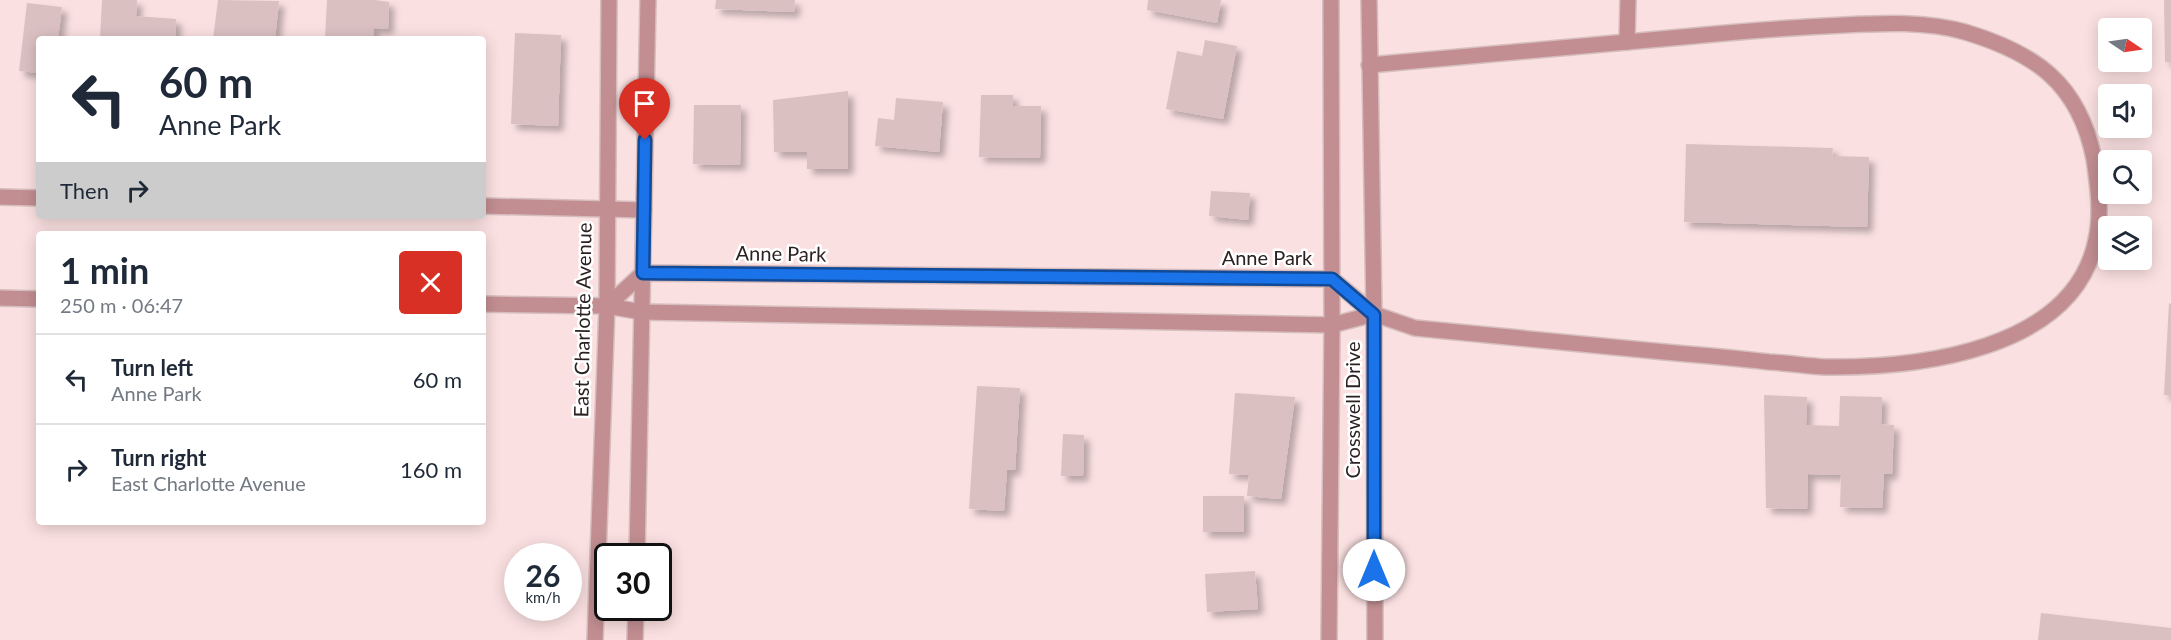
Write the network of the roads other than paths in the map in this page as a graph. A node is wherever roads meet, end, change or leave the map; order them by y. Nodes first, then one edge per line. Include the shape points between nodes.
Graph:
1 (609, 0) edge
2 (648, 0) edge
3 (1331, 0) edge
4 (1369, 0) edge
5 (1628, 0) edge
6 (1627, 42) junction
7 (1369, 65) junction
8 (0, 197) edge
9 (36, 198) edge
10 (486, 206) edge
11 (606, 208) junction
12 (644, 210) junction
13 (643, 273) junction
14 (1332, 279) junction
15 (0, 298) edge
16 (36, 299) edge
17 (486, 304) edge
18 (607, 306) junction
19 (642, 312) junction
20 (1374, 315) junction
21 (1332, 325) junction
22 (637, 543) edge
23 (636, 621) edge
24 (595, 640) edge
25 (635, 640) edge
26 (1329, 640) edge
27 (1375, 640) edge

1 - 11 street, East Charlotte Avenue
2 - 12 street
3 - 14 street, Crosswell Drive
4 - 7 street, Crosswell Drive
5 - 6 street
6 - 7 street
6 - 20 street via 1792,27 1920,25 1960,31 2042,65 2062,86 2081,117 2097,178 2100,212 2096,242 2080,280 2064,300 2030,327 2000,341 1912,363 1824,367 1415,328
7 - 20 street, Crosswell Drive
8 - 9 street
10 - 11 street
11 - 12 street
11 - 18 street, East Charlotte Avenue
12 - 13 street
13 - 14 street, Anne Park
13 - 18 street
13 - 19 street
14 - 20 street, Anne Park
14 - 21 street, Crosswell Drive
15 - 16 street
17 - 18 street
18 - 19 street
18 - 24 street, East Charlotte Avenue
19 - 21 street
19 - 22 street
20 - 21 street
20 - 27 street, Crosswell Drive
21 - 26 street, Crosswell Drive
23 - 25 street

